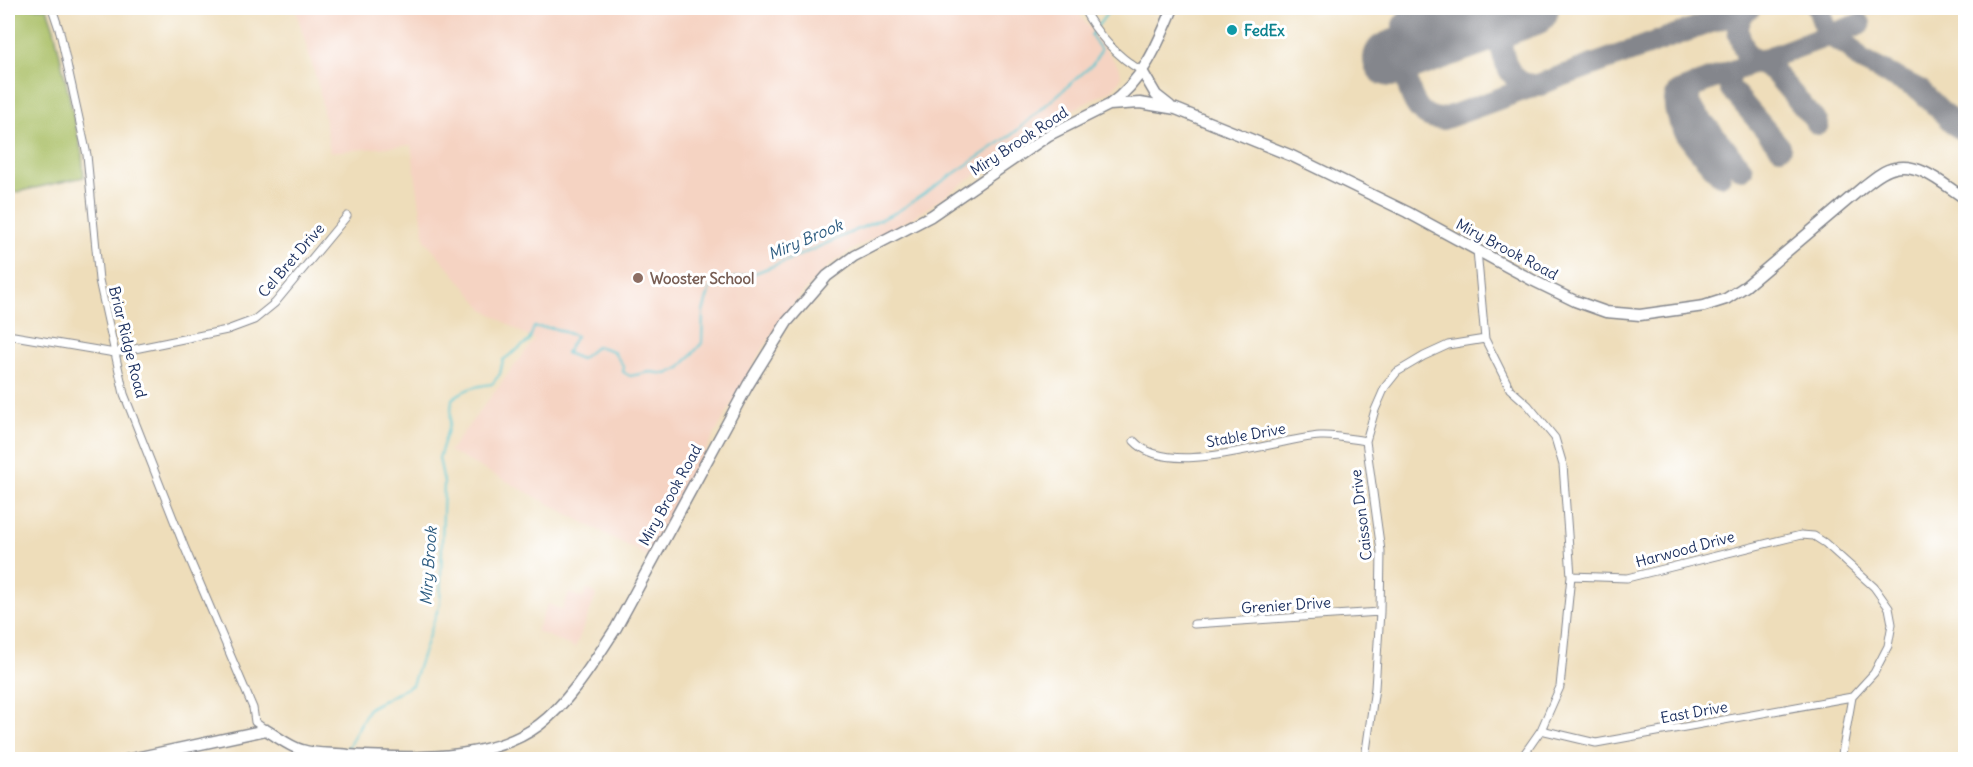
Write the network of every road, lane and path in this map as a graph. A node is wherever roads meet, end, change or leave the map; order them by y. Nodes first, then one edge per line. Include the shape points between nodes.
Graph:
1 (52, 8) edge
2 (1083, 8) edge
3 (1173, 8) edge
4 (1142, 71) junction
5 (1109, 105) junction
6 (1176, 109) junction
7 (1965, 199) edge
8 (346, 216) dead end
9 (1477, 250) junction
10 (8, 335) edge
11 (1485, 339) junction
12 (115, 353) junction
13 (1134, 441) dead end
14 (1366, 441) junction
15 (1571, 576) junction
16 (1380, 612) junction
17 (1194, 624) dead end
18 (1852, 698) junction
19 (266, 730) junction
20 (1541, 730) junction
21 (302, 755) edge
22 (1365, 758) junction
23 (126, 759) edge
24 (1313, 759) edge
25 (1377, 759) edge
26 (1520, 759) edge
27 (1841, 759) edge

1 - 12 street, Briar Ridge Road via 87,155 99,280
2 - 4 street via 1100,33
3 - 4 main road
4 - 5 main road via 1122,96
4 - 6 main road via 1156,95
5 - 6 main road, Miry Brook Road via 1140,103
5 - 21 main road, Miry Brook Road via 1049,135 931,216 854,256 812,292 748,385 616,628 593,664 540,724 513,742 479,752 400,758
6 - 9 main road, Miry Brook Road via 1309,164
7 - 9 main road, Miry Brook Road via 1927,173 1912,167 1894,168 1863,187 1726,299 1640,315 1606,312 1575,301
8 - 12 street, Cel Bret Drive via 275,303 254,320 227,330
9 - 11 street
10 - 12 street
11 - 14 street, Caisson Drive via 1448,345 1397,372 1385,387
11 - 15 street via 1510,389 1555,438 1563,465
12 - 19 street, Briar Ridge Road via 124,394 184,546 253,708 255,722
13 - 14 street, Stable Drive via 1142,450 1179,458 1213,456 1322,435
14 - 16 street, Caisson Drive via 1381,551
15 - 18 street, Harwood Drive via 1627,578 1776,540 1814,536 1874,587 1889,608 1892,624 1888,646 1874,674
15 - 20 street via 1560,687
16 - 17 street, Grenier Drive
16 - 22 street, Caisson Drive
18 - 20 street, East Drive via 1596,743
18 - 27 street
19 - 21 main road, Miry Brook Road
19 - 23 main road
20 - 26 street
22 - 24 street
22 - 25 street

